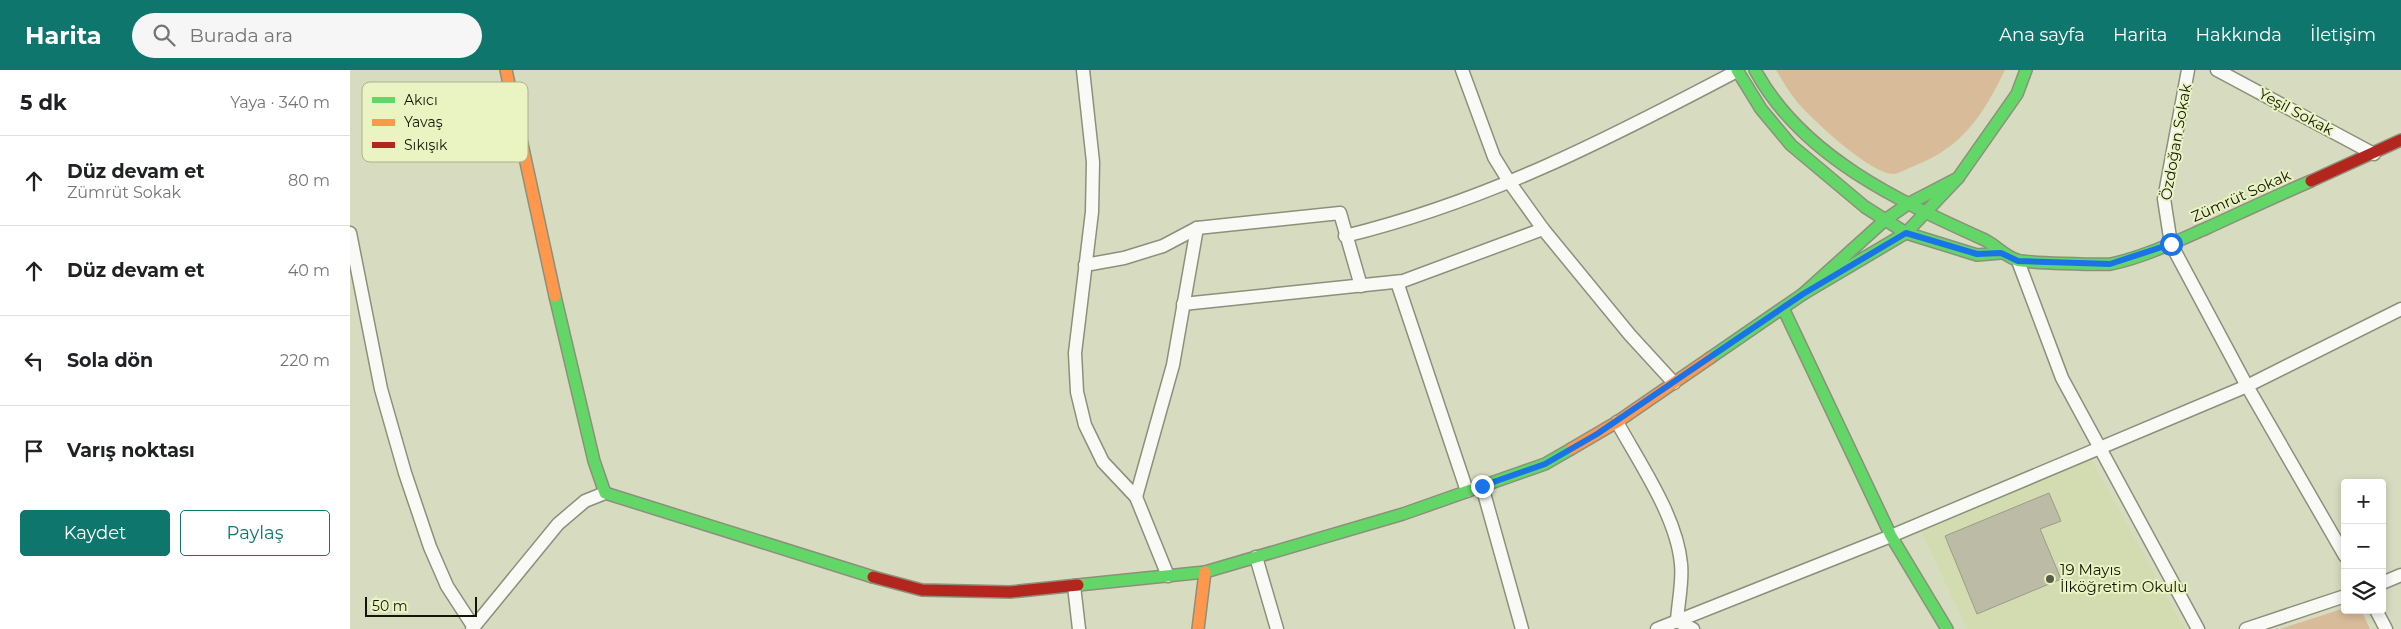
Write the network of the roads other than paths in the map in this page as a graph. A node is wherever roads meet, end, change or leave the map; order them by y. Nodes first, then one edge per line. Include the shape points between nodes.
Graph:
1 (1083, 70) edge
2 (1462, 70) edge
3 (1737, 70) edge
4 (1755, 70) edge
5 (2026, 70) edge
6 (2188, 70) edge
7 (2217, 70) edge
8 (2401, 140) edge
9 (2374, 154) junction
10 (526, 162) edge
11 (1958, 178) junction
12 (1510, 183) junction
13 (1908, 204) junction
14 (1925, 213) junction
15 (1885, 220) junction
16 (1197, 228) junction
17 (1543, 229) junction
18 (350, 233) edge
19 (1906, 233) junction
20 (1345, 236) junction
21 (2171, 244) junction
22 (2001, 253) junction
23 (2018, 261) junction
24 (1085, 264) junction
25 (1397, 282) junction
26 (1361, 286) junction
27 (1803, 294) junction
28 (1183, 304) junction
29 (1783, 308) junction
30 (2401, 309) edge
31 (1674, 383) junction
32 (2247, 386) junction
33 (1617, 422) junction
34 (2098, 448) junction
35 (1482, 486) junction
36 (1467, 491) junction
37 (605, 493) junction
38 (1136, 497) junction
39 (1891, 536) junction
40 (2341, 549) edge
41 (1256, 557) junction
42 (1205, 572) junction
43 (1168, 576) junction
44 (2401, 576) edge
45 (2386, 582) edge
46 (1074, 586) junction
47 (2341, 597) edge
48 (2378, 614) edge
49 (1676, 621) junction
50 (472, 628) edge
51 (1079, 629) edge
52 (1198, 629) edge
53 (1277, 629) edge
54 (1522, 629) edge
55 (1657, 629) edge
56 (1693, 629) edge
57 (1947, 629) edge
58 (2198, 629) edge
59 (2246, 629) edge
60 (2386, 629) edge

1 - 24 street via 1092,162 1092,212
2 - 12 street via 1494,157
3 - 12 street via 1614,136
3 - 15 street via 1761,109 1790,145
4 - 13 street, Zümrüt Sokak via 1768,94 1821,148 1850,170
5 - 11 street via 2017,94
6 - 21 street, Özdoğan Sokak via 2164,199
7 - 9 street, Yeşil Sokak
8 - 9 street, Zümrüt Sokak
9 - 21 street, Zümrüt Sokak
10 - 37 street via 594,461
11 - 13 street
11 - 14 street
12 - 17 street
12 - 20 street via 1402,222
13 - 14 street, Zümrüt Sokak
13 - 15 street
14 - 19 street
14 - 22 street, Zümrüt Sokak via 1991,243
15 - 19 street
15 - 27 street
16 - 20 street via 1340,213
16 - 24 street via 1155,248 1124,258
16 - 28 street
17 - 25 street
17 - 31 street
18 - 50 street via 382,390 405,473 430,547 447,586
19 - 22 street via 1977,254
19 - 27 street
20 - 26 street
21 - 23 street, Zümrüt Sokak via 2110,264
21 - 32 street, Özdoğan Sokak
22 - 23 street, Zümrüt Sokak
23 - 34 street via 2062,378
24 - 38 street via 1075,353 1085,424 1104,462
25 - 26 street
25 - 36 street
26 - 28 street
27 - 29 street
28 - 38 street via 1173,365
29 - 31 street
29 - 39 street
30 - 32 street
31 - 33 street
32 - 34 street
32 - 40 street, Özdoğan Sokak
33 - 35 street via 1545,464
33 - 49 street via 1675,536 1682,565
34 - 39 street
34 - 58 street
35 - 36 street
35 - 54 street
36 - 41 street via 1403,514
37 - 46 street via 922,590 1010,592
37 - 50 street via 585,501 558,524
38 - 43 street
39 - 49 street
39 - 57 street
41 - 42 street
41 - 53 street
42 - 43 street
42 - 52 street
43 - 46 street
44 - 45 street
46 - 51 street
47 - 59 street
48 - 60 street
49 - 55 street
49 - 56 street

